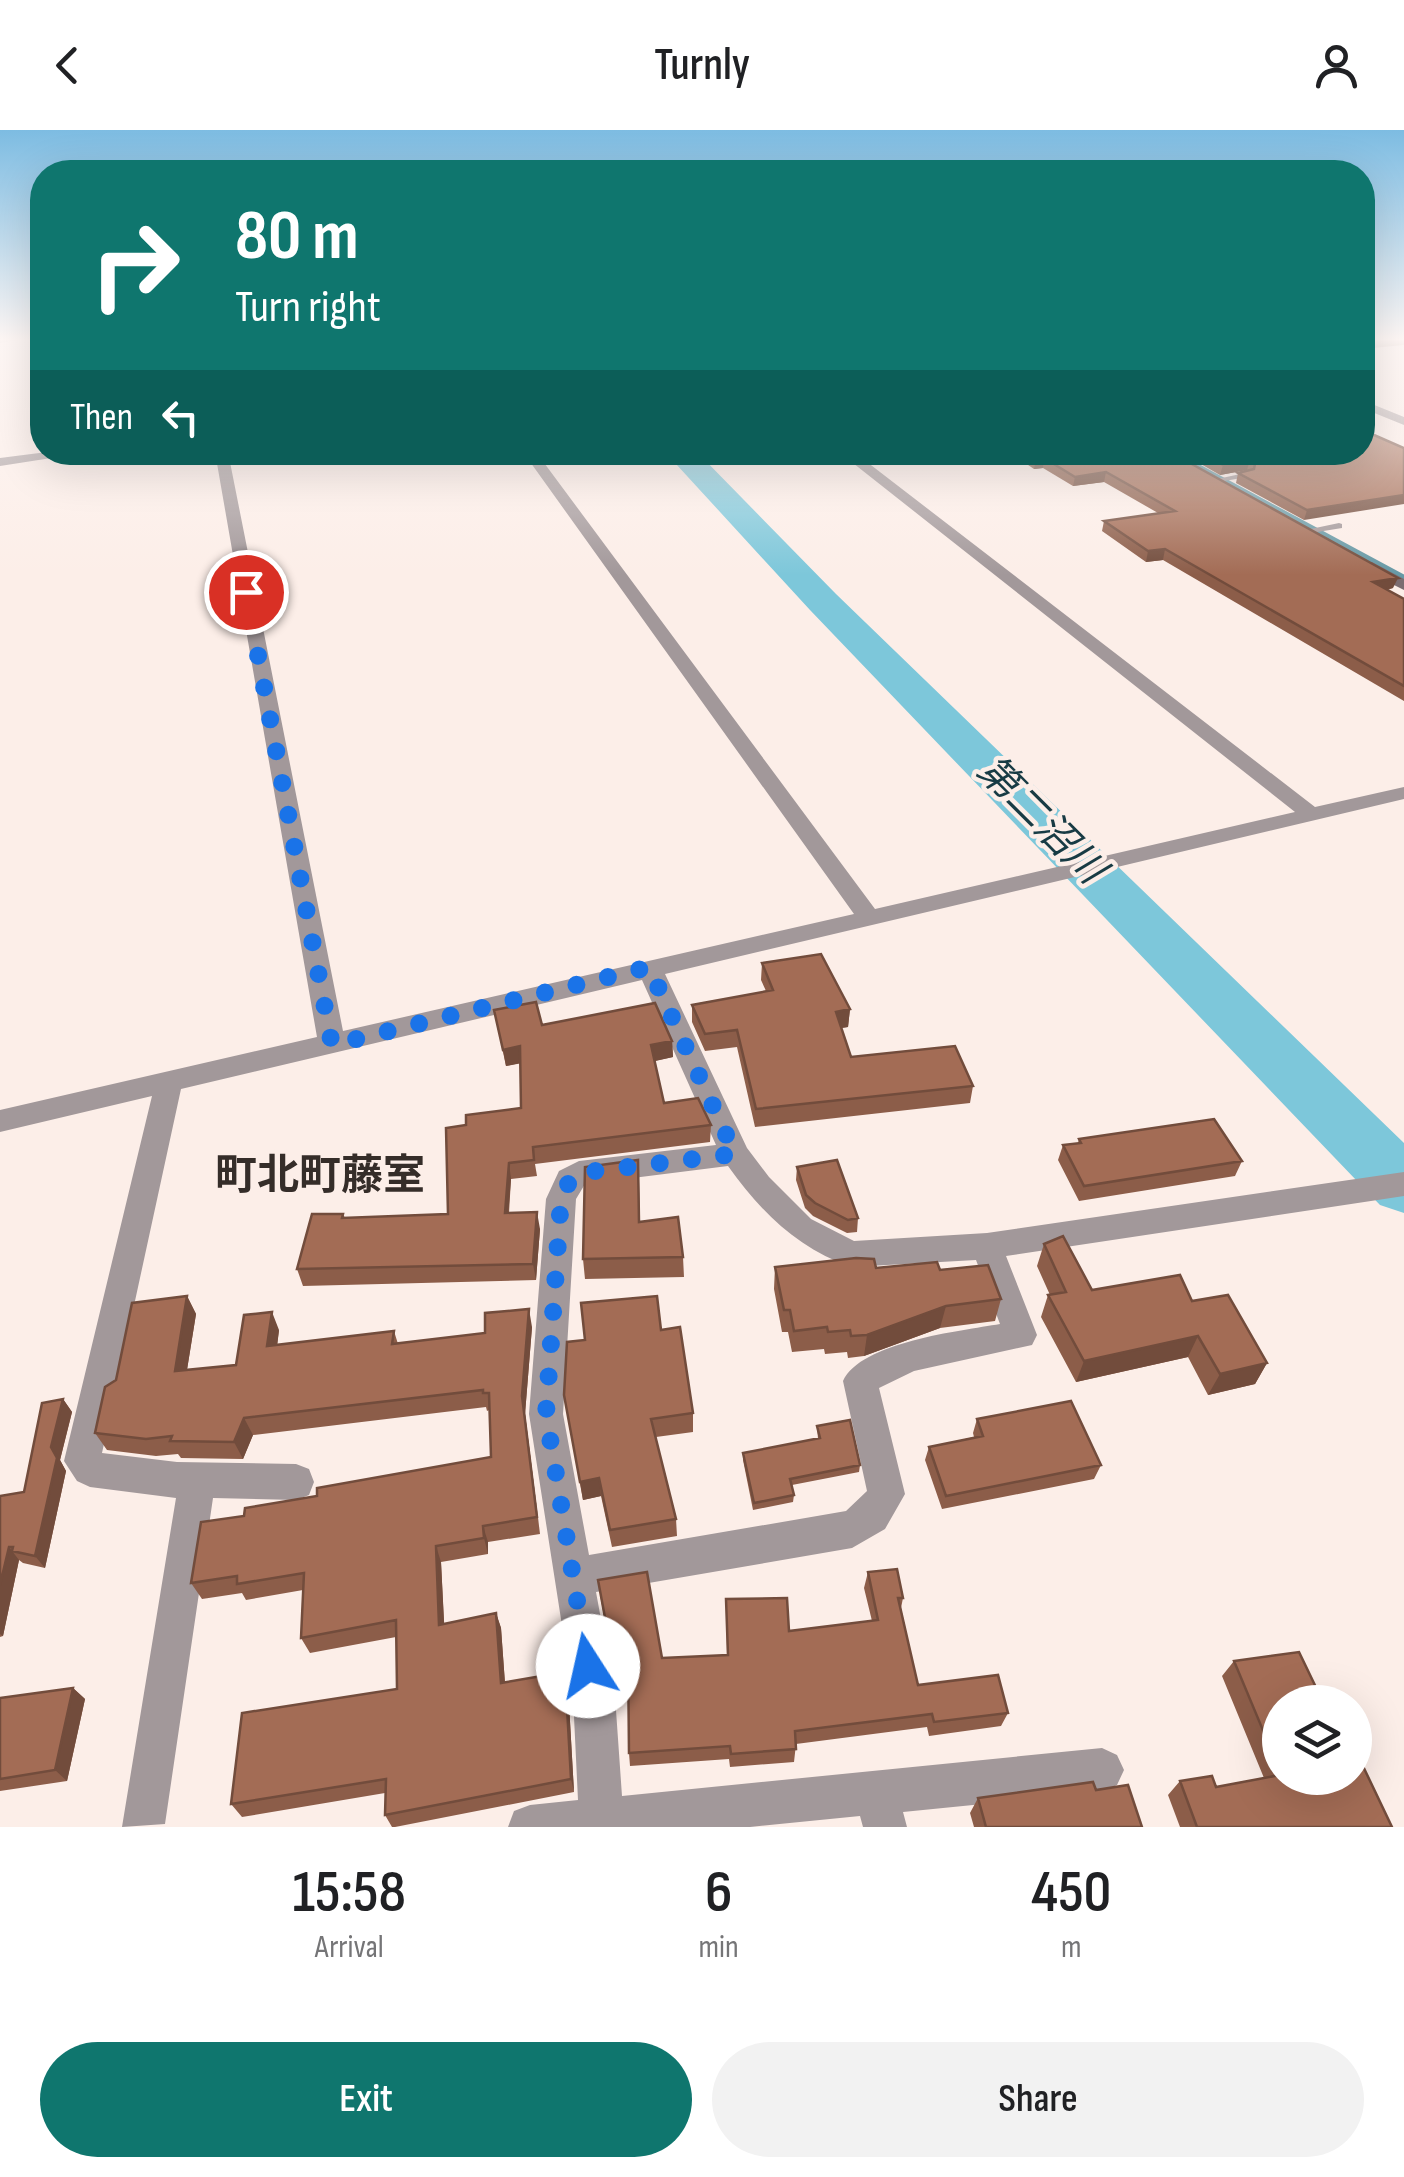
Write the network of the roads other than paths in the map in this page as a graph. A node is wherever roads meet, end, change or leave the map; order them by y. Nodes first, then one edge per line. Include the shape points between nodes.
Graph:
1 (30, 458) edge
2 (0, 462) edge
3 (223, 465) edge
4 (538, 465) edge
5 (862, 465) edge
6 (1194, 471) edge
7 (1245, 475) edge
8 (1212, 480) junction
9 (1243, 498) edge
10 (1289, 523) edge
11 (1339, 526) dead end
12 (1305, 531) junction
13 (1338, 550) edge
14 (1354, 558) edge
15 (1404, 586) edge
16 (1404, 793) edge
17 (1312, 815) junction
18 (870, 919) junction
19 (649, 967) junction
20 (332, 1045) junction
21 (169, 1082) junction
22 (0, 1121) edge
23 (735, 1154) junction
24 (1395, 1185) edge
25 (987, 1246) junction
26 (197, 1480) junction
27 (296, 1482) dead end
28 (572, 1577) junction
29 (1102, 1770) dead end
30 (880, 1809) edge
31 (601, 1818) junction
32 (139, 1826) edge
33 (530, 1827) edge

1 - 2 street
3 - 20 street
4 - 18 street
5 - 17 street
6 - 8 main road
7 - 8 lane
8 - 9 main road
10 - 12 main road
11 - 12 lane
12 - 13 main road
14 - 15 main road
16 - 17 street
17 - 18 street
18 - 19 street
19 - 20 street
19 - 23 street
20 - 21 street
21 - 22 street
21 - 26 street via 82,1461 90,1469
23 - 25 street via 800,1228 850,1254
23 - 28 street via 579,1173 561,1199 546,1414
24 - 25 street
25 - 28 street via 1020,1335 900,1361 860,1381 887,1494 872,1516 852,1529
26 - 27 street
26 - 32 street
28 - 31 street via 594,1696
29 - 30 street
30 - 31 street
31 - 33 street

